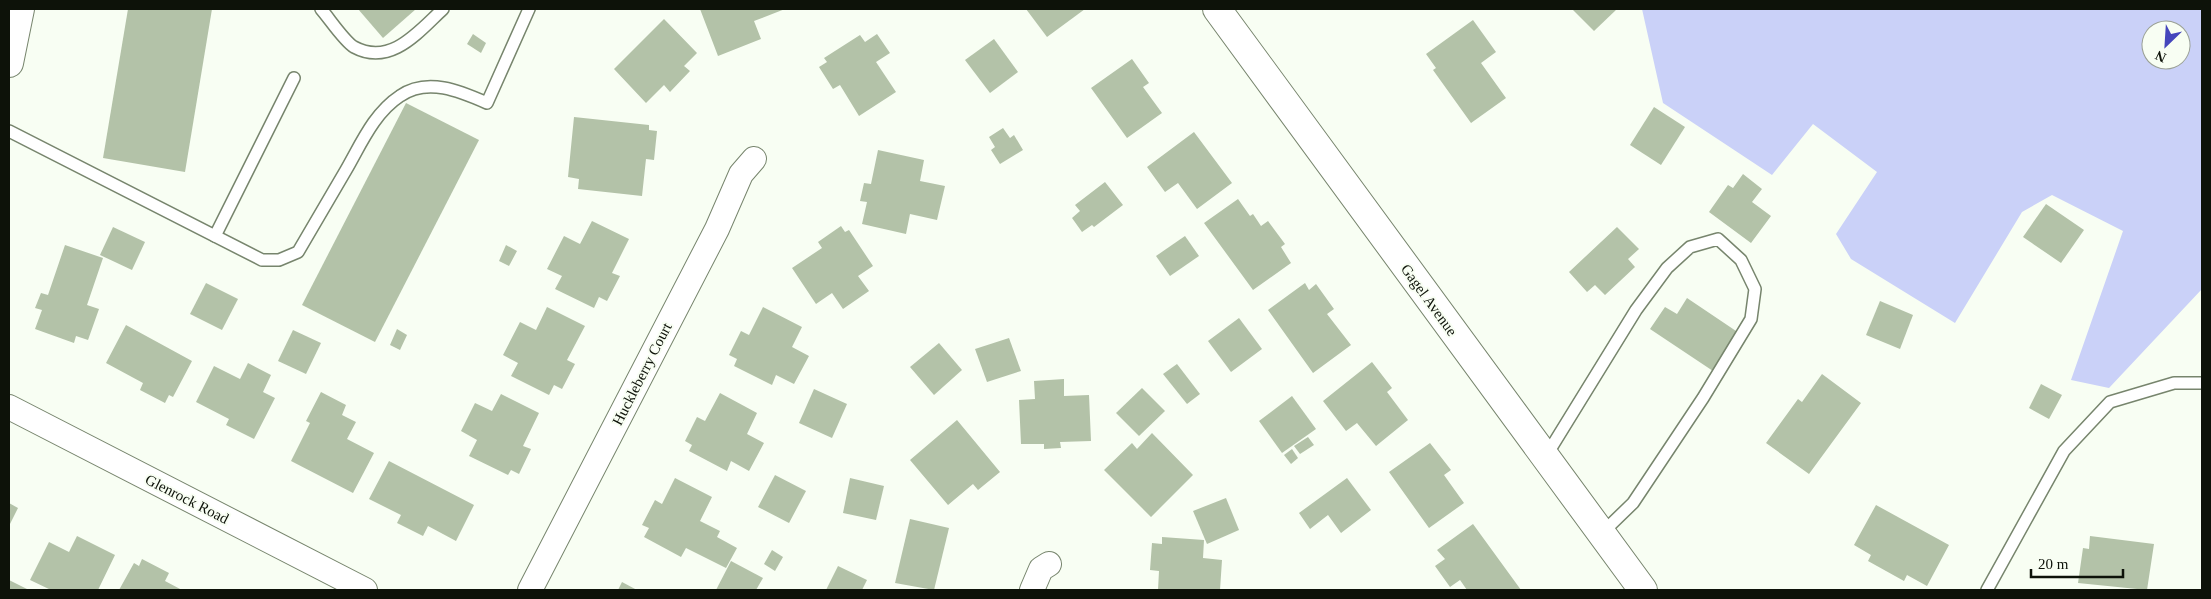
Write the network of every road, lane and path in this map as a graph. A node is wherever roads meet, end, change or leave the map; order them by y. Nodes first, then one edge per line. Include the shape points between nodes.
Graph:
1 (20, 9) edge
2 (321, 9) edge
3 (444, 9) edge
4 (529, 9) edge
5 (1217, 9) edge
6 (9, 64) edge
7 (294, 78) dead end
8 (9, 130) edge
9 (754, 159) dead end
10 (215, 236) junction
11 (2202, 383) edge
12 (9, 407) edge
13 (1545, 458) junction
14 (1601, 534) junction
15 (1049, 564) dead end
16 (365, 590) edge
17 (530, 590) edge
18 (1032, 590) edge
19 (1643, 590) edge
20 (1987, 590) edge

1 - 6 street
2 - 3 lane via 353,46 378,54 402,46
4 - 10 lane via 487,103 438,86 400,95 385,109 372,124 298,252 279,260 262,260
5 - 13 street, Gagel Avenue
7 - 10 lane
8 - 10 lane
9 - 17 street, Huckleberry Court via 741,174 717,229
11 - 20 lane via 2174,383 2110,402 2064,451
12 - 16 street, Glenrock Road
13 - 14 street, Gagel Avenue
13 - 14 lane via 1636,310 1667,268 1690,247 1718,239 1741,260 1755,289 1751,319 1633,503
14 - 19 street, Gagel Avenue
15 - 18 street via 1041,569

